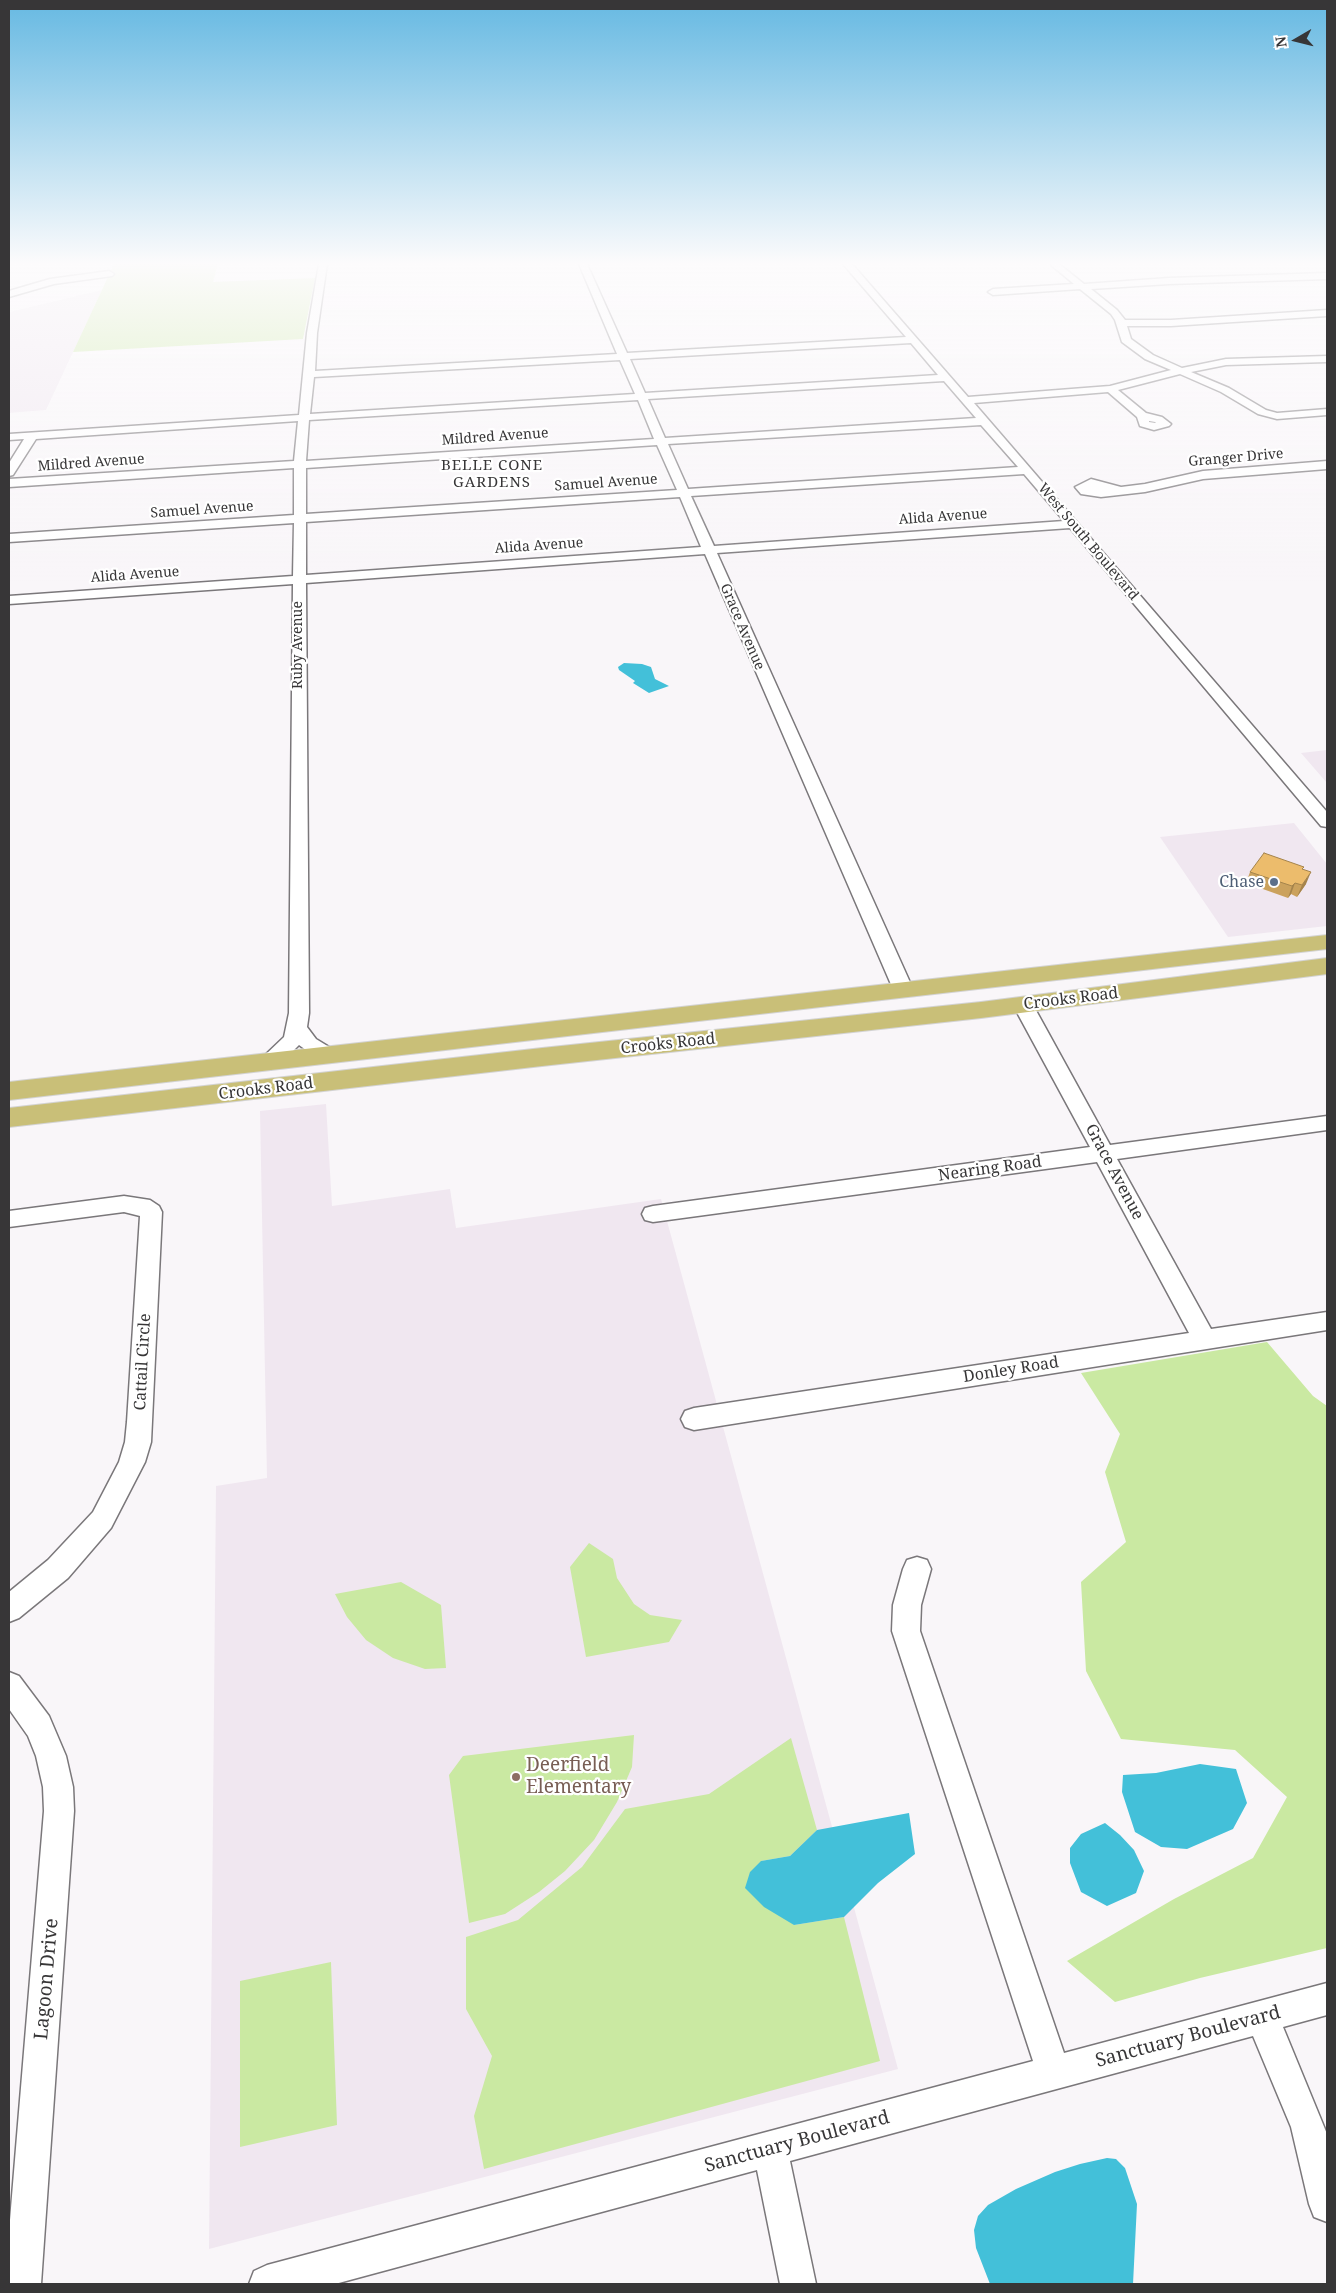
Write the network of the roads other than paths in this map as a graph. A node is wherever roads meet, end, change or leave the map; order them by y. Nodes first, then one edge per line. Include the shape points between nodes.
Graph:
1 (309, 371) edge
2 (361, 371) edge
3 (631, 371) edge
4 (941, 371) edge
5 (1180, 371) joint
6 (309, 374) junction
7 (947, 378) junction
8 (1110, 389) junction
9 (642, 396) junction
10 (966, 400) junction
11 (1327, 412) edge
12 (1142, 416) dead end
13 (304, 418) junction
14 (984, 421) junction
15 (32, 436) junction
16 (9, 437) edge
17 (661, 442) junction
18 (299, 464) junction
19 (1327, 465) edge
20 (1026, 470) junction
21 (9, 472) edge
22 (9, 483) edge
23 (1118, 490) dead end
24 (684, 493) junction
25 (299, 518) junction
26 (1071, 524) junction
27 (9, 538) edge
28 (709, 550) junction
29 (298, 580) junction
30 (9, 600) edge
31 (1327, 822) edge
32 (1327, 942) edge
33 (1327, 966) edge
34 (1017, 976) junction
35 (903, 989) junction
36 (1023, 1005) junction
37 (909, 1018) junction
38 (298, 1028) junction
39 (327, 1055) junction
40 (270, 1062) junction
41 (69, 1084) junction
42 (292, 1085) junction
43 (9, 1090) edge
44 (40, 1114) junction
45 (9, 1118) edge
46 (1327, 1123) edge
47 (1104, 1154) junction
48 (652, 1214) dead end
49 (9, 1218) edge
50 (1327, 1321) edge
51 (1205, 1340) junction
52 (694, 1420) dead end
53 (917, 1569) dead end
54 (9, 1609) edge
55 (9, 1686) edge
56 (1327, 1999) edge
57 (1262, 2017) junction
58 (1054, 2073) junction
59 (770, 2149) junction
60 (1327, 2204) edge
61 (23, 2284) edge
62 (267, 2284) edge
63 (798, 2284) edge

1 - 6 street, Ruby Avenue
2 - 6 street
3 - 9 street, Grace Avenue
4 - 7 street, West South Boulevard
5 - 8 street
5 - 11 street via 1225,390 1268,414
6 - 13 street, Ruby Avenue
7 - 9 street
7 - 10 street, West South Boulevard
8 - 10 street
8 - 12 street
9 - 13 street
9 - 17 street, Grace Avenue
10 - 14 street, West South Boulevard
13 - 15 street
13 - 18 street, Ruby Avenue
14 - 17 street, Mildred Avenue
14 - 20 street, West South Boulevard
15 - 16 street
15 - 21 street
17 - 18 street, Mildred Avenue
17 - 24 street, Grace Avenue
18 - 22 street, Mildred Avenue
18 - 25 street, Ruby Avenue
19 - 23 street, Granger Drive via 1203,474 1145,488
20 - 24 street, Samuel Avenue
20 - 26 street, West South Boulevard
24 - 25 street, Samuel Avenue
24 - 28 street, Grace Avenue
25 - 27 street, Samuel Avenue
25 - 29 street, Ruby Avenue
26 - 28 street, Alida Avenue
26 - 31 street, West South Boulevard
28 - 29 street, Alida Avenue
28 - 35 street, Grace Avenue
29 - 30 street, Alida Avenue
29 - 38 street, Ruby Avenue
32 - 34 main road, Crooks Road
33 - 36 main road, Crooks Road
34 - 35 main road, Crooks Road
34 - 36 main road via 1009,987
35 - 37 main road via 911,993 917,1003 917,1010
35 - 39 main road, Crooks Road
36 - 37 main road, Crooks Road
36 - 47 street, Grace Avenue
37 - 42 main road, Crooks Road
38 - 39 street via 309,1044
38 - 40 street via 288,1046
39 - 40 main road, Crooks Road
39 - 42 main road via 305,1066
40 - 41 main road, Crooks Road
41 - 43 main road, Crooks Road
41 - 44 main road via 72,1095 68,1101
42 - 44 main road, Crooks Road
44 - 45 main road, Crooks Road
46 - 47 street, Nearing Road
47 - 48 street, Nearing Road
47 - 51 street, Grace Avenue
49 - 54 street, Cattail Circle via 129,1204 142,1206 150,1212 140,1422 132,1462 102,1520 58,1569
50 - 51 street, Donley Road
51 - 52 street, Donley Road
53 - 58 street via 908,1605 906,1631
55 - 61 street, Lagoon Drive via 39,1726 51,1756 59,1811
56 - 57 street, Sanctuary Boulevard
57 - 58 street, Sanctuary Boulevard
57 - 60 street via 1308,2127
58 - 59 street, Sanctuary Boulevard
59 - 62 street, Sanctuary Boulevard
59 - 63 street

